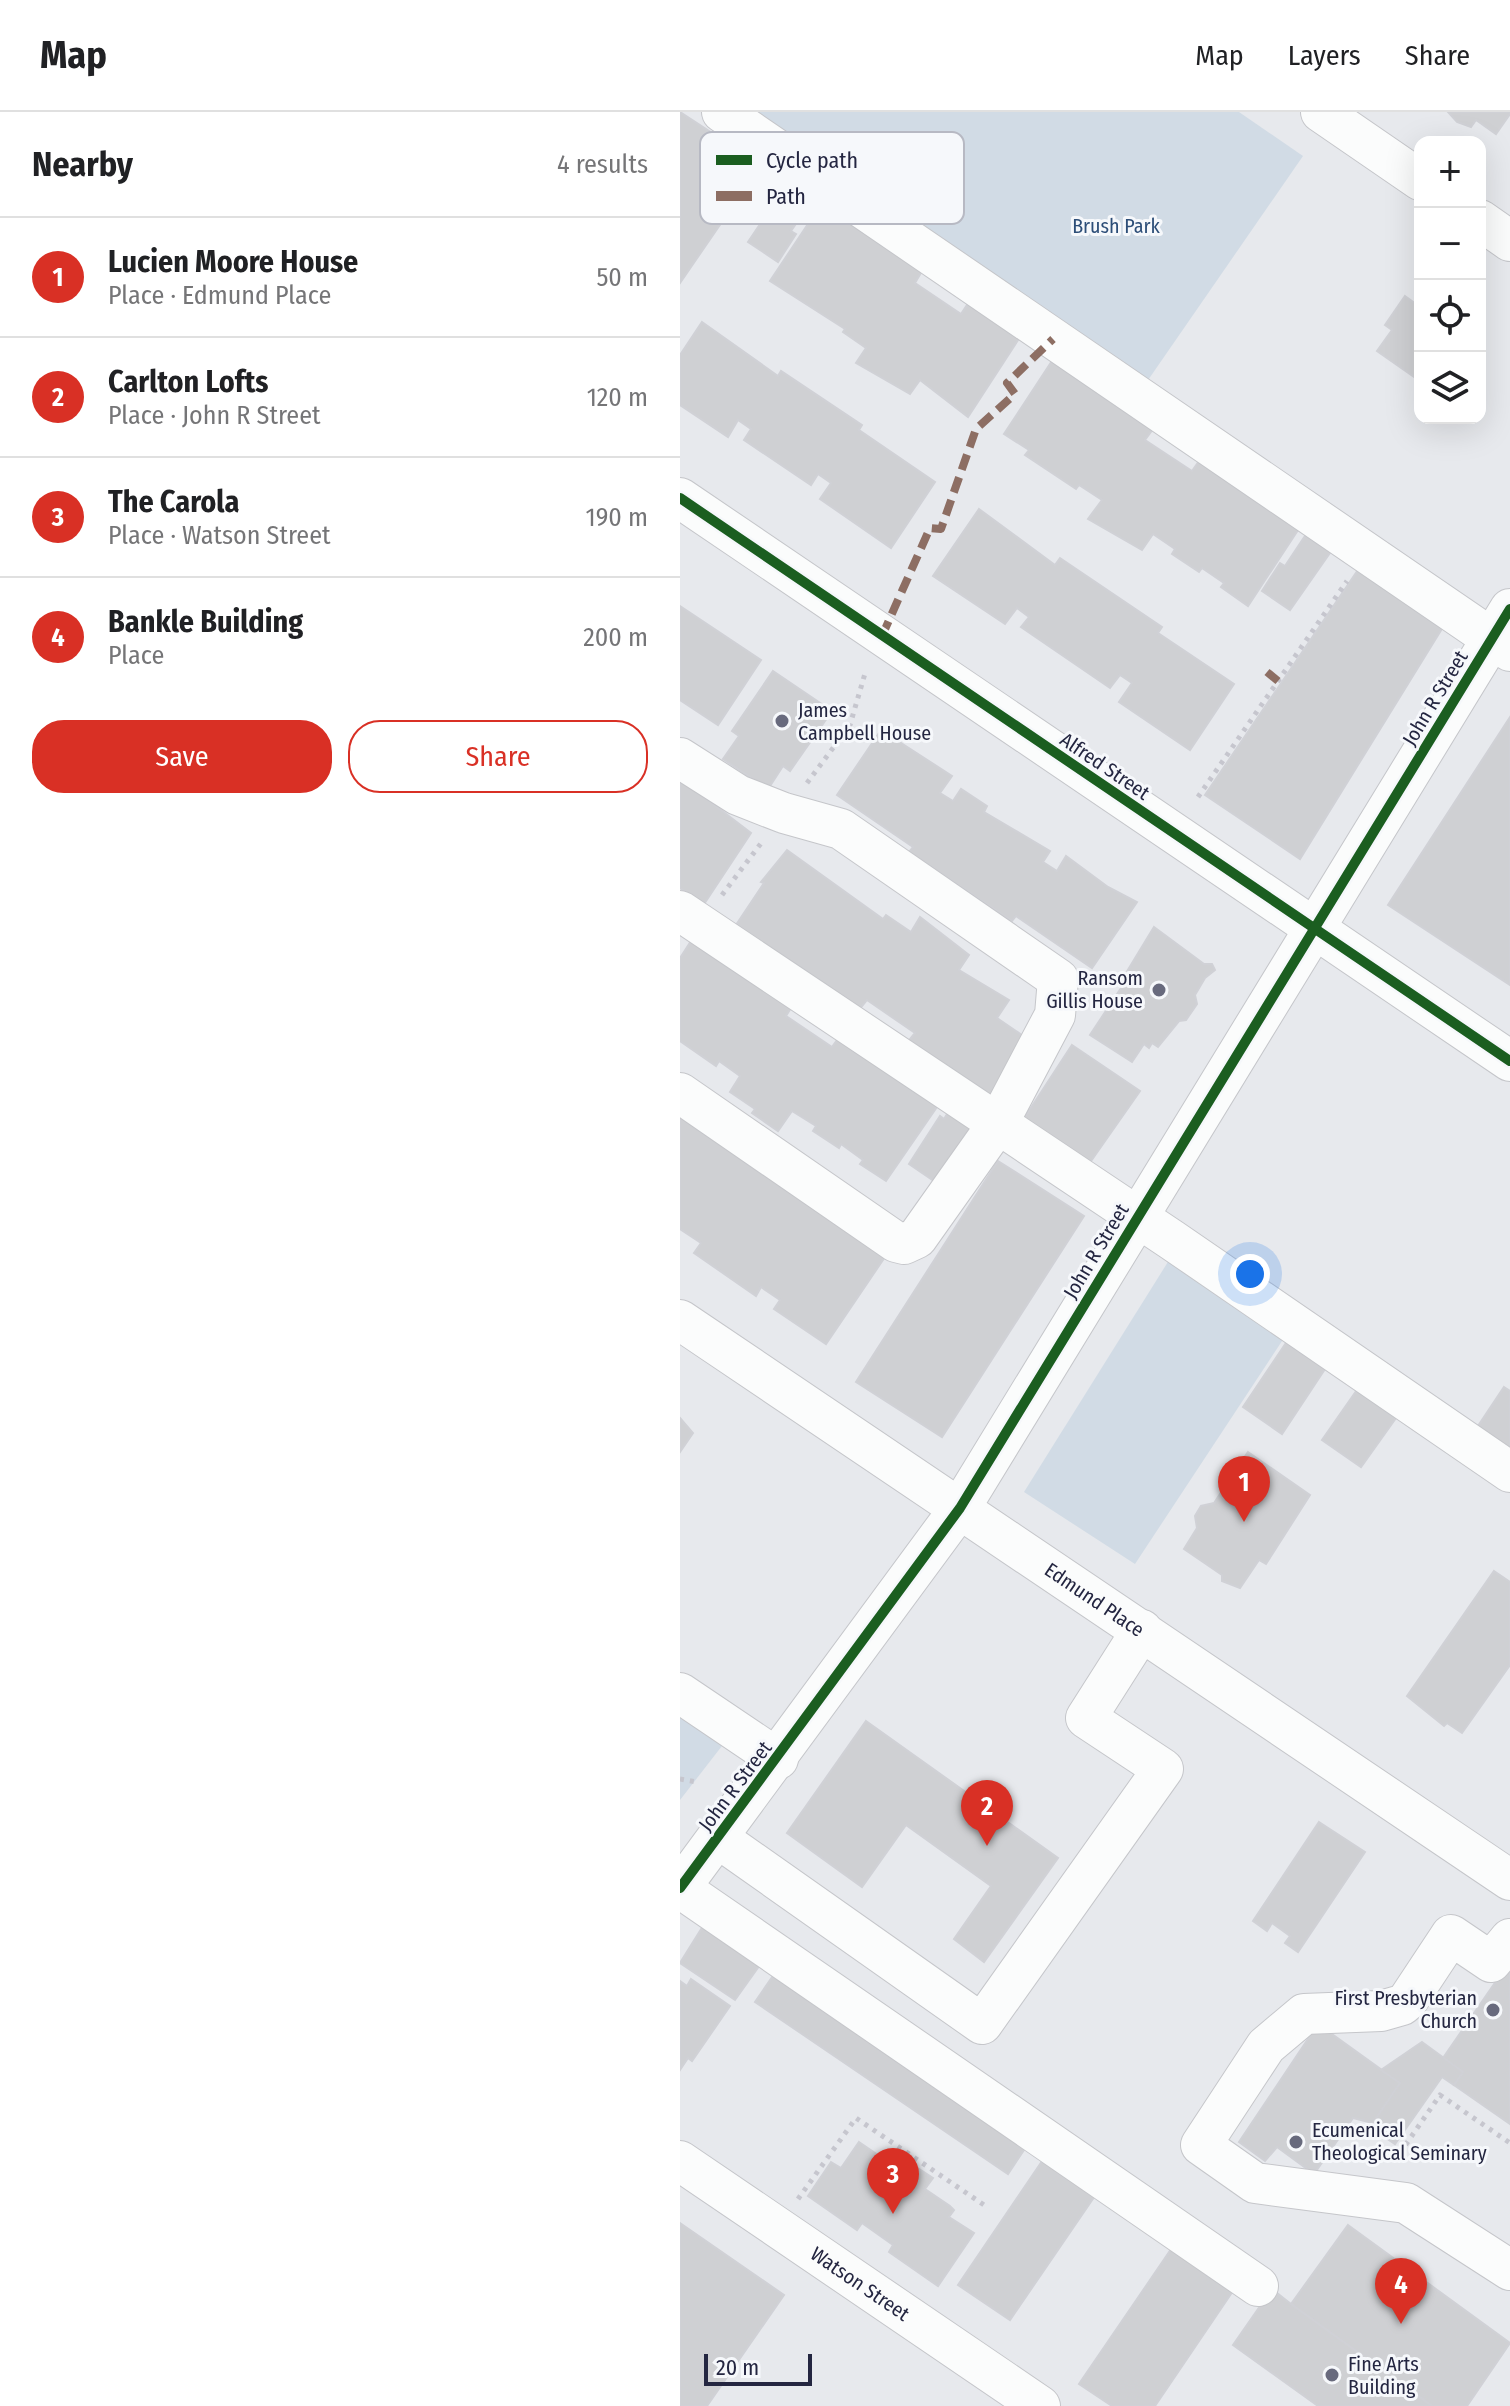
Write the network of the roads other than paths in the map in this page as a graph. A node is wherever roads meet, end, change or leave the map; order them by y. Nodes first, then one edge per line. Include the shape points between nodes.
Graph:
1 (722, 112) edge
2 (1321, 112) edge
3 (751, 132) edge
4 (1414, 176) edge
5 (885, 224) edge
6 (1486, 224) edge
7 (1510, 241) edge
8 (680, 498) edge
9 (1504, 634) edge
10 (680, 758) edge
11 (680, 911) edge
12 (1315, 930) junction
13 (1510, 1061) edge
14 (680, 1093) edge
15 (997, 1125) junction
16 (1136, 1219) junction
17 (680, 1320) edge
18 (1510, 1472) edge
19 (960, 1508) junction
20 (1142, 1630) junction
21 (680, 1693) edge
22 (778, 1759) junction
23 (718, 1838) junction
24 (1510, 1880) edge
25 (680, 1888) edge
26 (1510, 1939) edge
27 (680, 2161) edge
28 (1510, 2270) edge
29 (1258, 2286) dead end
30 (1040, 2406) edge

1 - 3 street
2 - 4 street
5 - 9 street via 1365,554
6 - 7 street
8 - 12 street, Alfred Street
9 - 12 street, John R Street
10 - 15 street via 738,795 841,829 1058,979 1055,1015
11 - 15 street
12 - 13 street, Alfred Street
12 - 16 street, John R Street
14 - 15 street via 904,1244 917,1238
15 - 16 street
16 - 18 street
16 - 19 street, John R Street
17 - 19 street, Edmund Place
19 - 20 street, Edmund Place
19 - 22 street, John R Street
20 - 23 street via 1086,1718 1163,1769 982,2024
20 - 24 street, Edmund Place
21 - 22 street
22 - 23 street, John R Street
23 - 25 street, John R Street
25 - 29 street
26 - 28 street via 1491,1962 1451,1935 1408,2000 1391,2010 1304,2014 1266,2046 1201,2145 1255,2183 1406,2203
27 - 30 street, Watson Street

